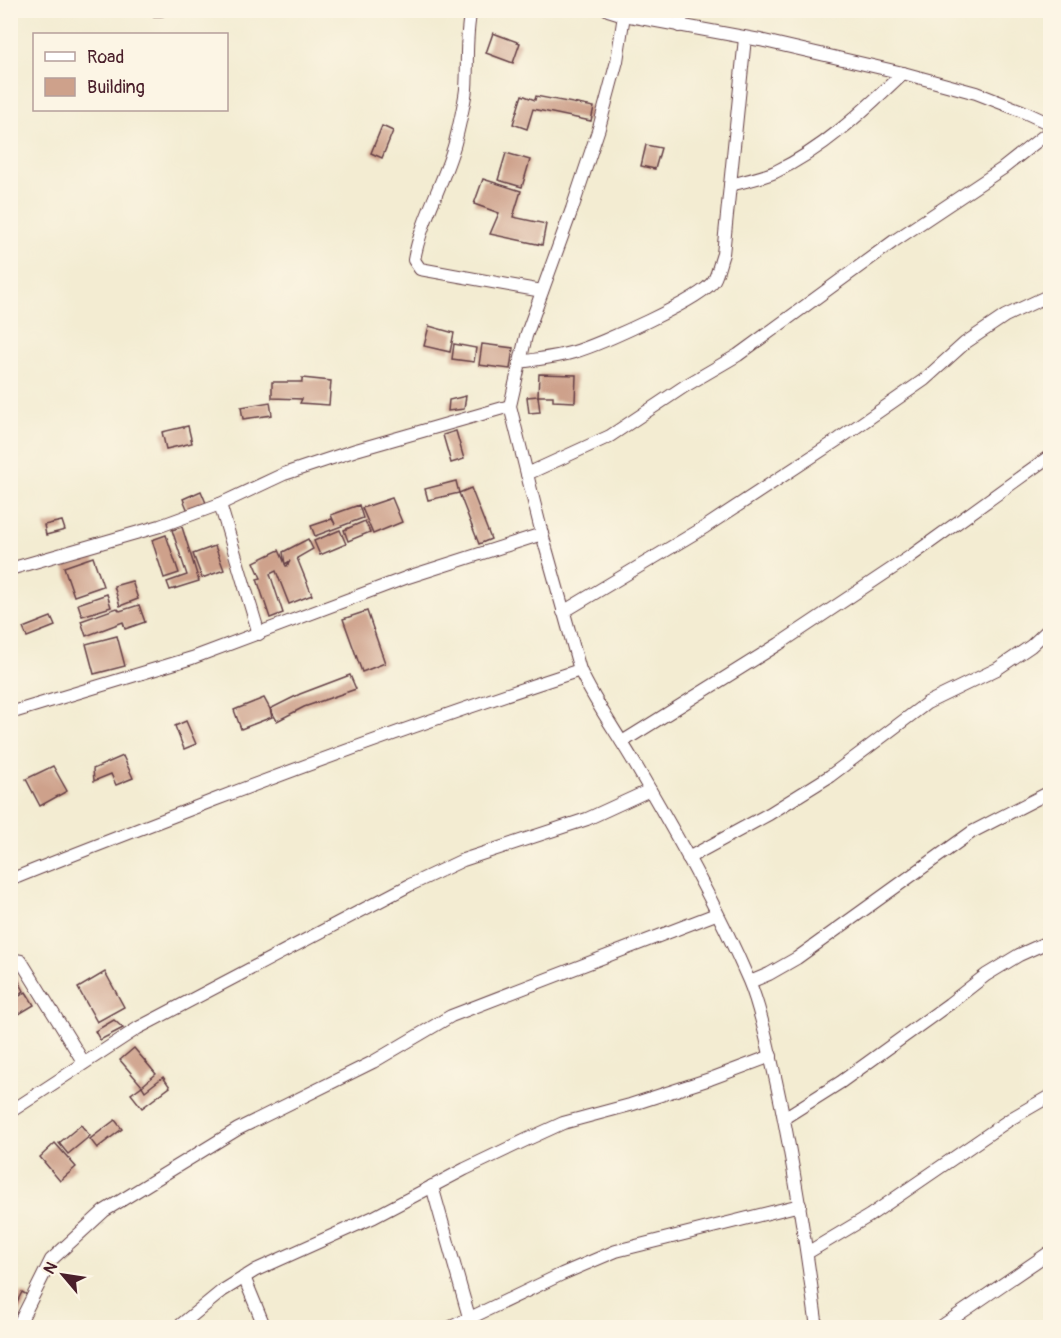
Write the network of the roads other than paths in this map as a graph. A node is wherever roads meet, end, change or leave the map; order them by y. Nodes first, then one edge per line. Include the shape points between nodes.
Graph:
1 (151, 10) edge
2 (161, 10) edge
3 (471, 10) edge
4 (608, 10) edge
5 (684, 10) edge
6 (624, 15) junction
7 (679, 26) junction
8 (745, 38) junction
9 (903, 74) junction
10 (1050, 124) edge
11 (1050, 131) edge
12 (730, 186) junction
13 (542, 291) junction
14 (1050, 295) edge
15 (520, 362) junction
16 (510, 406) junction
17 (1049, 460) edge
18 (527, 474) junction
19 (219, 504) junction
20 (542, 534) junction
21 (10, 569) edge
22 (563, 612) junction
23 (1050, 628) edge
24 (259, 634) junction
25 (580, 670) junction
26 (10, 713) edge
27 (622, 742) junction
28 (650, 790) junction
29 (1050, 792) edge
30 (688, 858) junction
31 (10, 880) edge
32 (716, 914) junction
33 (1050, 941) edge
34 (10, 959) edge
35 (750, 982) junction
36 (771, 1056) junction
37 (84, 1064) junction
38 (1050, 1096) edge
39 (10, 1112) edge
40 (784, 1118) junction
41 (432, 1186) junction
42 (800, 1204) junction
43 (1050, 1252) edge
44 (807, 1253) junction
45 (244, 1277) junction
46 (470, 1317) junction
47 (17, 1328) edge
48 (177, 1328) edge
49 (265, 1328) edge
50 (449, 1328) edge
51 (818, 1328) edge
52 (939, 1328) edge

1 - 2 street
3 - 13 street via 466,31 465,92 455,141 414,261 420,269
4 - 6 street
5 - 7 street
6 - 7 street
6 - 13 street via 599,128
7 - 8 street
8 - 9 street
8 - 12 street
9 - 10 street via 976,93
9 - 12 street via 848,126 800,158 773,173
11 - 18 street via 738,355 610,436
12 - 15 street via 723,254 713,282 697,295 607,339 575,352
13 - 15 street
14 - 22 street via 1005,316 924,380 839,439 705,527
15 - 16 street
16 - 18 street
16 - 19 street via 284,474
17 - 27 street via 779,644
18 - 20 street
19 - 21 street via 160,526
19 - 24 street
20 - 22 street
20 - 24 street via 408,577
22 - 25 street
23 - 30 street via 997,669 927,703 830,776
24 - 26 street
25 - 27 street
25 - 31 street via 298,769
27 - 28 street
28 - 30 street
28 - 37 street via 587,819 463,860 410,885 138,1028
29 - 35 street via 972,832 797,958
30 - 32 street
32 - 35 street
32 - 47 street via 451,1016 373,1062 238,1129 104,1211 51,1260
33 - 40 street via 986,975 841,1082
34 - 37 street via 21,961
35 - 36 street
36 - 40 street
36 - 41 street via 630,1105 563,1123
37 - 39 street
38 - 44 street
40 - 42 street
41 - 45 street
41 - 46 street
42 - 44 street
42 - 46 street via 616,1251
43 - 52 street
44 - 51 street
45 - 48 street
45 - 49 street
46 - 50 street

